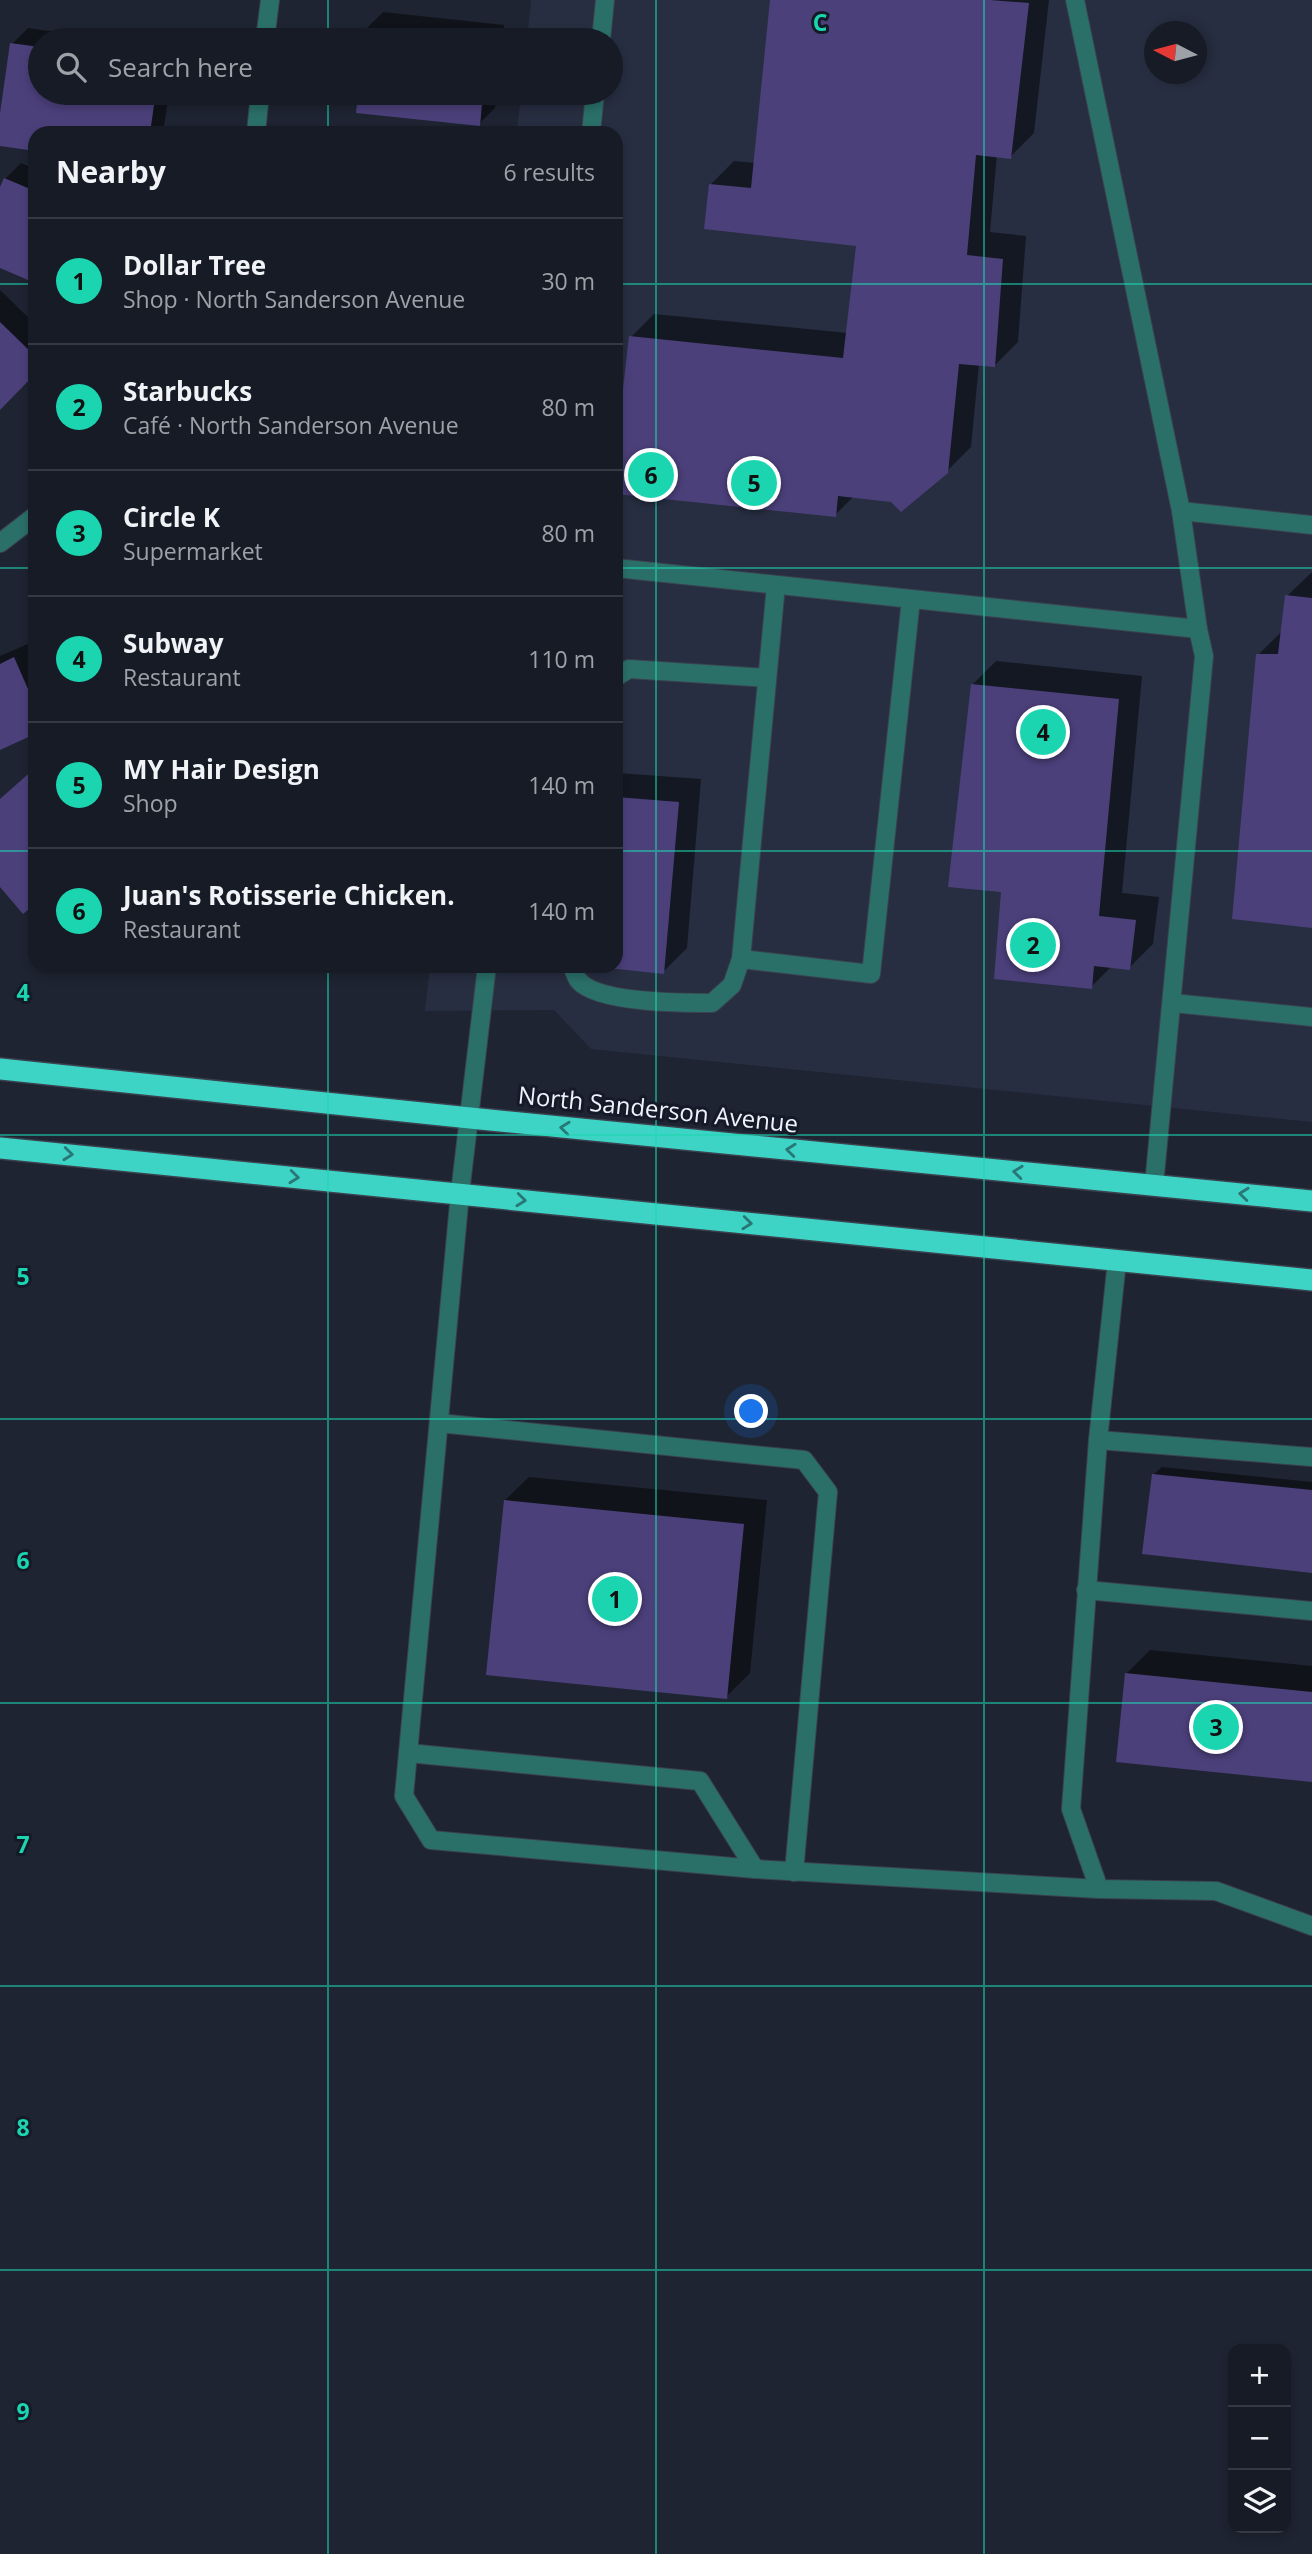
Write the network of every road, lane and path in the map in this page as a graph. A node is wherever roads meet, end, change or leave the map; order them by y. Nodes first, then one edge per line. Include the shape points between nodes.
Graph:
1 (270, 0) edge
2 (605, 0) edge
3 (1075, 0) edge
4 (266, 28) edge
5 (602, 28) edge
6 (259, 105) edge
7 (594, 105) edge
8 (257, 126) edge
9 (591, 126) edge
10 (1181, 512) junction
11 (28, 521) edge
12 (1312, 525) edge
13 (0, 543) edge
14 (623, 569) edge
15 (776, 585) junction
16 (911, 599) junction
17 (1198, 629) junction
18 (623, 673) edge
19 (767, 678) junction
20 (741, 959) junction
21 (486, 973) edge
22 (575, 973) edge
23 (1173, 1003) junction
24 (1312, 1017) edge
25 (0, 1069) edge
26 (470, 1118) junction
27 (0, 1147) edge
28 (1154, 1185) junction
29 (460, 1194) junction
30 (1312, 1201) edge
31 (1117, 1261) junction
32 (1312, 1280) edge
33 (439, 1423) junction
34 (1098, 1440) junction
35 (1312, 1457) edge
36 (1086, 1590) junction
37 (1312, 1611) edge
38 (408, 1753) junction
39 (755, 1869) junction
40 (794, 1872) junction
41 (1099, 1889) junction
42 (1312, 1926) edge

1 - 4 street
2 - 5 street
3 - 10 street
6 - 8 street
7 - 9 street
10 - 12 street
10 - 17 street
11 - 13 street
14 - 15 street
15 - 16 street
15 - 19 street
16 - 17 street
16 - 20 street via 871,974
17 - 23 street via 1204,656
18 - 19 street via 629,669
19 - 20 street
20 - 22 street via 732,985 712,1003 603,996 579,981
21 - 26 street
23 - 24 street
23 - 28 street
25 - 26 highway, North Sanderson Avenue
28 -> 26 highway, North Sanderson Avenue
26 - 29 street
27 -> 29 highway
30 -> 28 highway, North Sanderson Avenue
29 -> 31 highway
29 - 33 street
31 - 32 highway
31 - 34 street
33 - 38 street
33 - 40 street via 804,1461 812,1471 828,1492
34 - 35 street
34 - 36 street
36 - 37 street
36 - 41 street via 1071,1809
38 - 39 street via 700,1782
38 - 39 street via 404,1796 431,1840
39 - 40 street
40 - 41 street
41 - 42 street via 1216,1891

